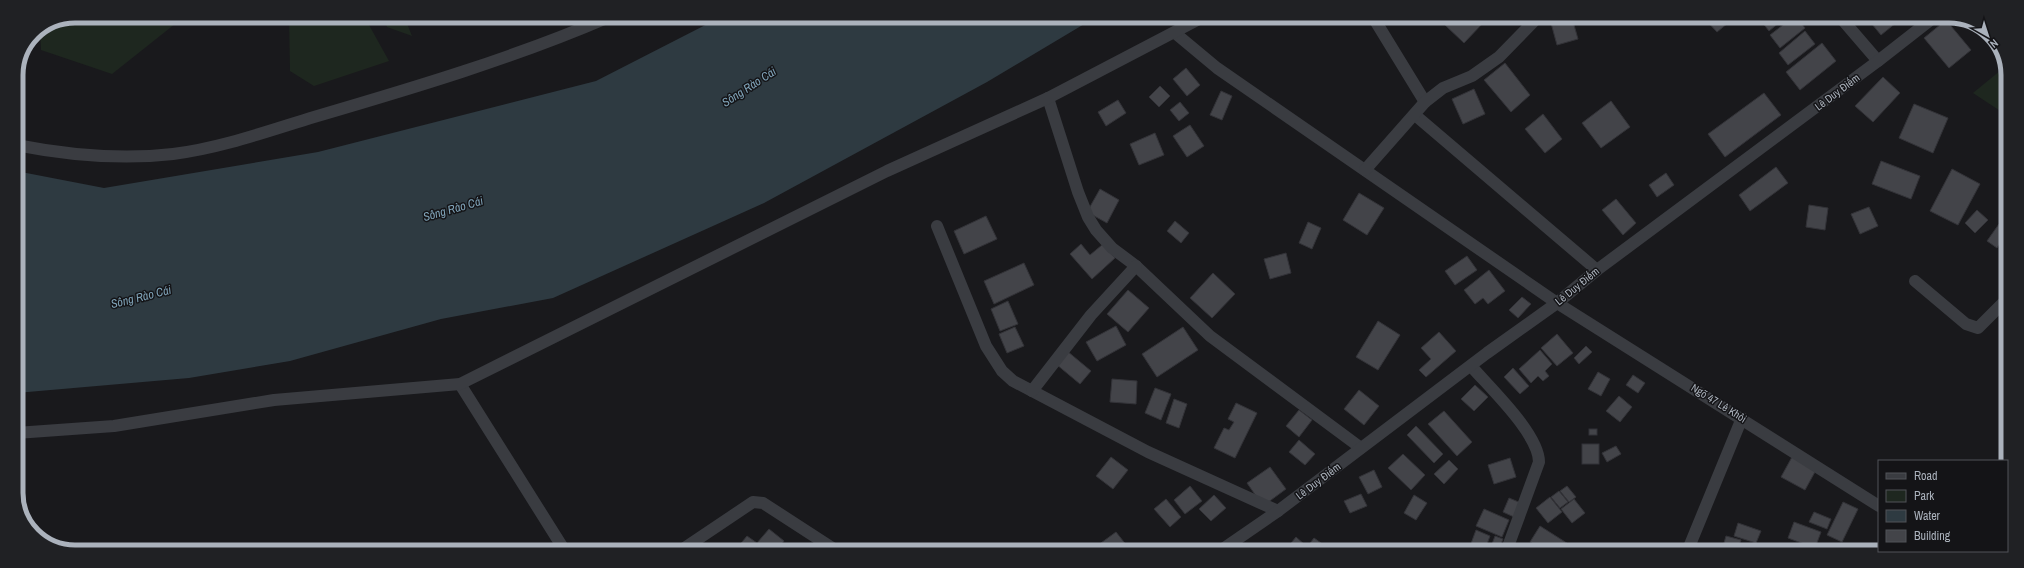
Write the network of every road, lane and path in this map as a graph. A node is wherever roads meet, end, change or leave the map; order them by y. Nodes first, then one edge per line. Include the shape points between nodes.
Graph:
1 (595, 23) edge
2 (1192, 23) edge
3 (1377, 23) edge
4 (1532, 23) edge
5 (1845, 23) edge
6 (1927, 23) edge
7 (1175, 33) junction
8 (1878, 61) junction
9 (1048, 98) junction
10 (1425, 102) junction
11 (1415, 115) junction
12 (23, 146) edge
13 (1364, 170) junction
14 (937, 226) dead end
15 (1136, 266) junction
16 (1597, 270) junction
17 (1915, 281) dead end
18 (1557, 303) junction
19 (2001, 305) edge
20 (1472, 366) junction
21 (460, 384) junction
22 (1032, 391) junction
23 (1742, 418) junction
24 (23, 432) edge
25 (1361, 448) junction
26 (1878, 505) edge
27 (1278, 511) junction
28 (561, 545) edge
29 (689, 545) edge
30 (826, 545) edge
31 (1229, 545) edge
32 (1509, 545) edge
33 (1690, 545) edge

1 - 12 street via 554,40 482,64 342,109 211,147 173,154 128,156 74,155
2 - 7 street
3 - 10 street
4 - 10 street via 1499,57 1472,76 1443,88
5 - 8 street
6 - 8 street, Lê Duy Điếm
7 - 9 street
7 - 13 street, Ngõ 47 Lê Khôi via 1217,68
8 - 16 street, Lê Duy Điếm
9 - 15 street via 1088,217 1112,248
9 - 21 street via 887,171
10 - 11 street
11 - 13 street
11 - 16 street
13 - 18 street, Ngõ 47 Lê Khôi
14 - 22 street via 993,358 1013,381
15 - 22 street via 1091,315
15 - 25 street via 1210,336
16 - 18 street, Lê Duy Điếm
17 - 19 street via 1974,328 1978,328
18 - 20 street, Lê Duy Điếm
18 - 23 street, Ngõ 47 Lê Khôi
20 - 25 street, Lê Duy Điếm
20 - 32 street via 1534,440 1539,453 1539,462
21 - 24 street via 274,400 114,426
21 - 28 street
22 - 27 street via 1148,452
23 - 26 street, Ngõ 47 Lê Khôi
23 - 33 street
25 - 27 street, Lê Duy Điếm
27 - 31 street, Lê Duy Điếm
29 - 30 street via 753,502 763,503

